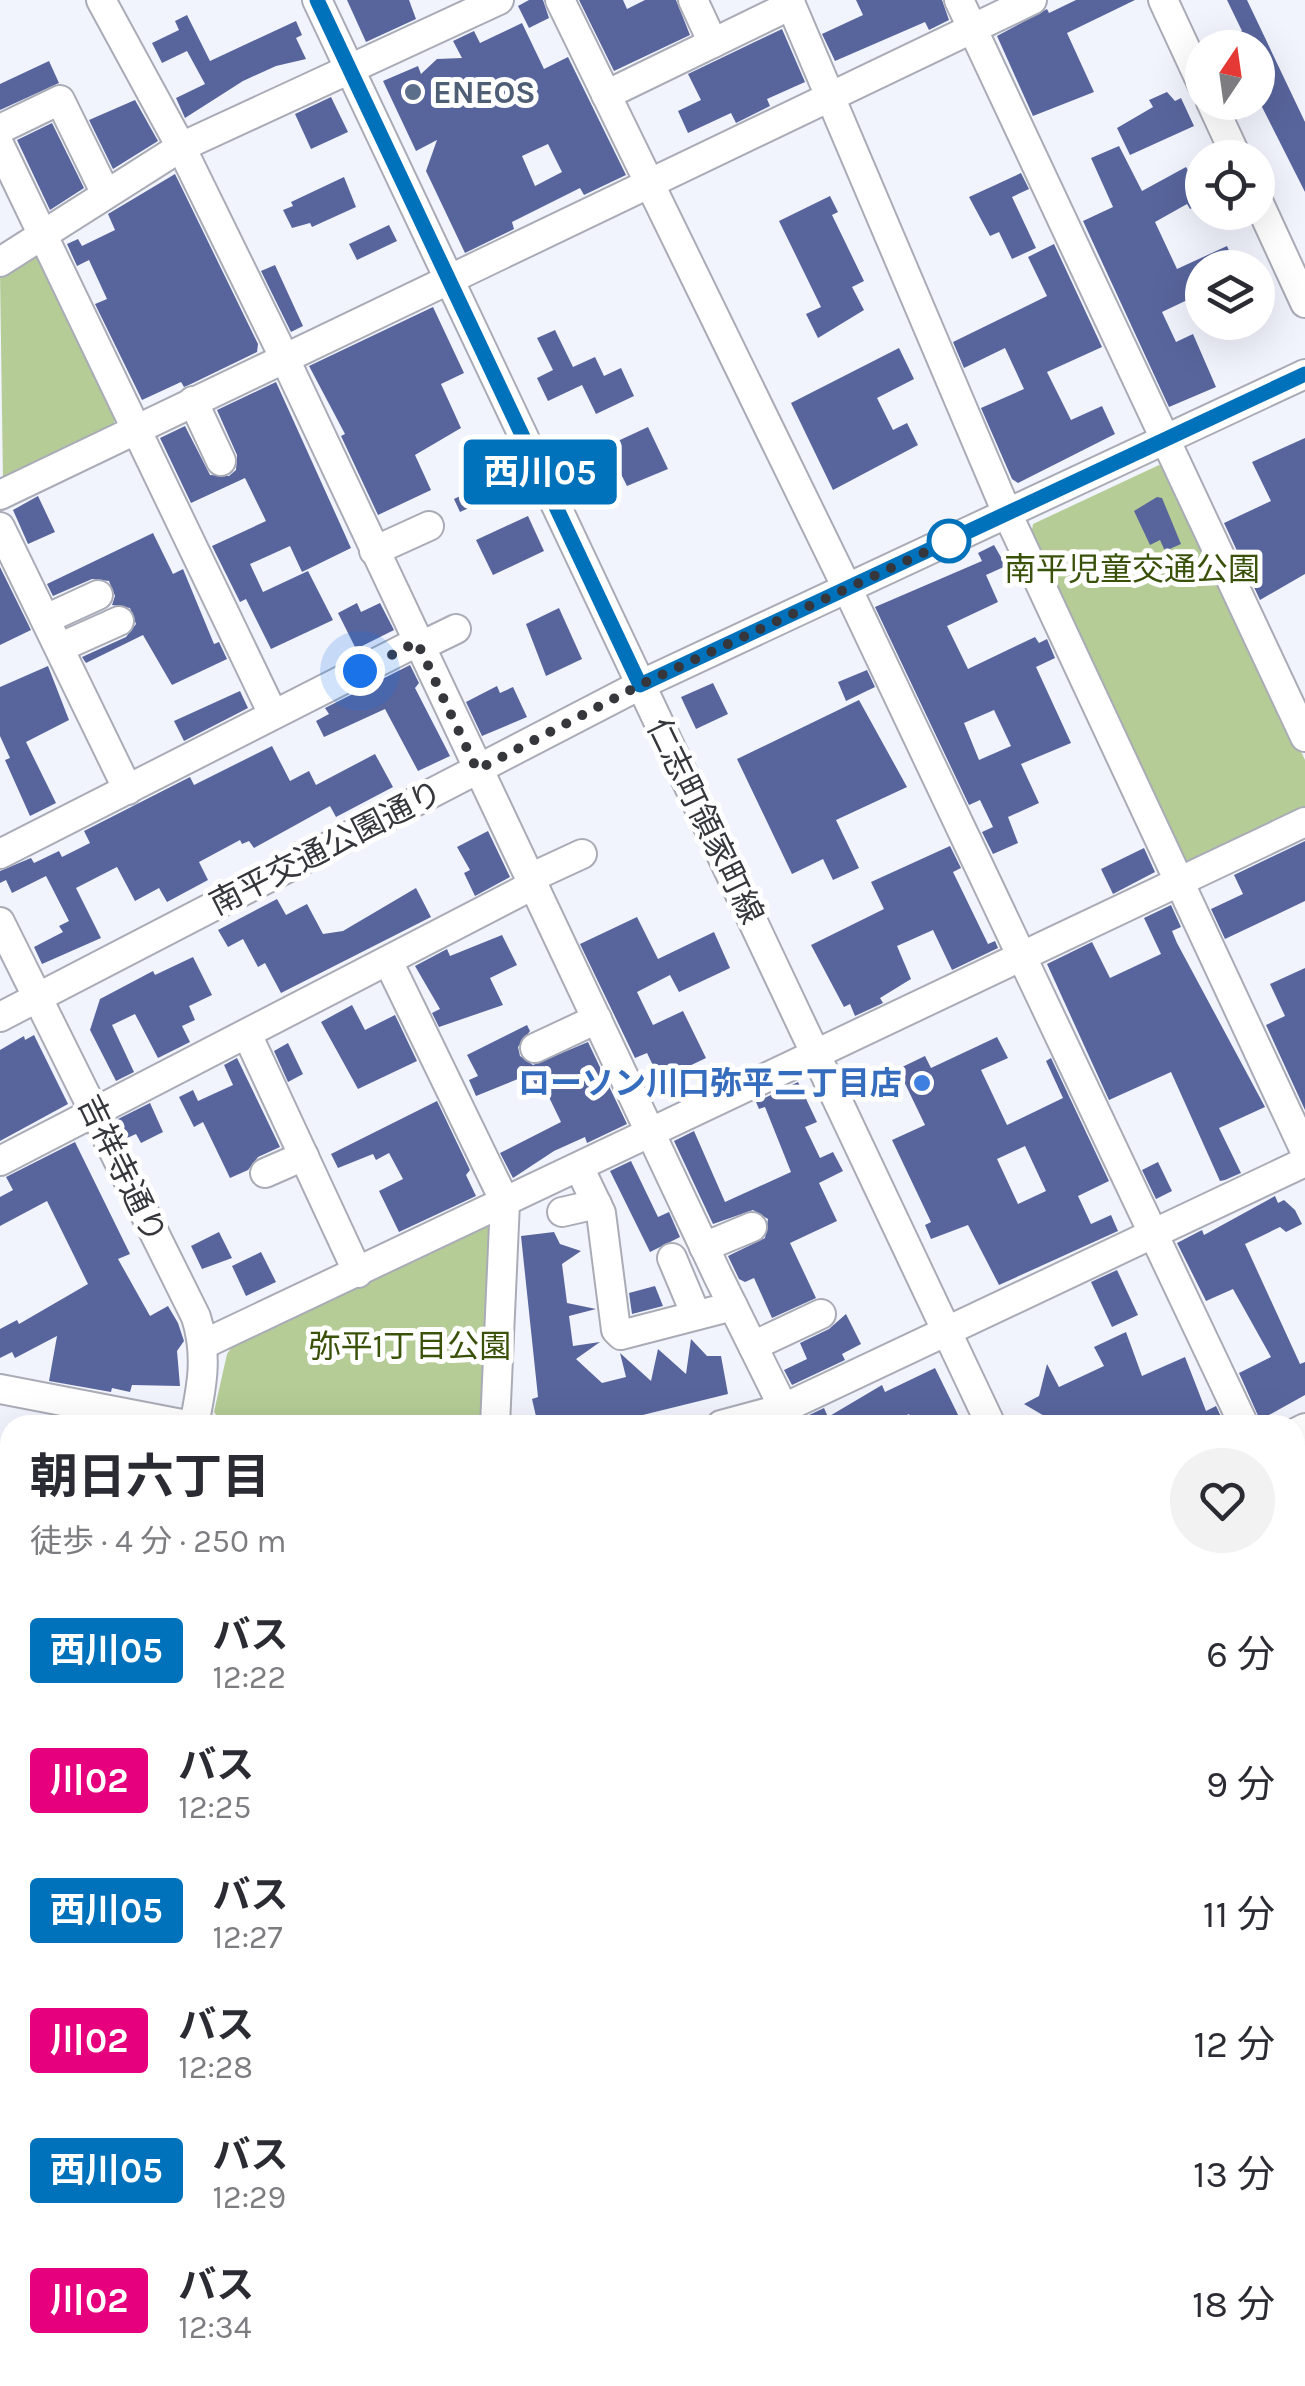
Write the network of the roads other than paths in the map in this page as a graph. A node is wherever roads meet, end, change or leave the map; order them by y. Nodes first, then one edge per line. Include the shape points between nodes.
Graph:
1 (101, 0) edge
2 (317, 0) edge
3 (499, 0) edge
4 (560, 0) edge
5 (693, 0) edge
6 (960, 0) edge
7 (1032, 0) edge
8 (1163, 0) edge
9 (790, 2) edge
10 (973, 28) junction
11 (713, 43) junction
12 (1185, 47) edge
13 (350, 70) junction
14 (606, 95) junction
15 (830, 96) junction
16 (0, 129) edge
17 (0, 146) edge
18 (180, 147) junction
19 (650, 182) junction
20 (106, 194) junction
21 (1271, 230) edge
22 (42, 235) junction
23 (0, 262) edge
24 (448, 277) junction
25 (1305, 303) edge
26 (284, 356) junction
27 (1305, 374) edge
28 (193, 401) junction
29 (134, 430) junction
30 (1165, 439) junction
31 (221, 461) dead end
32 (0, 495) edge
33 (1007, 513) junction
34 (429, 526) dead end
35 (0, 527) edge
36 (374, 551) junction
37 (848, 590) junction
38 (98, 595) dead end
39 (48, 618) junction
40 (119, 621) dead end
41 (456, 630) dead end
42 (418, 645) junction
43 (61, 646) junction
44 (640, 685) junction
45 (273, 714) junction
46 (1305, 737) edge
47 (477, 770) junction
48 (128, 790) junction
49 (1305, 822) edge
50 (0, 854) edge
51 (582, 854) dead end
52 (532, 882) junction
53 (1179, 882) junction
54 (0, 922) edge
55 (1021, 956) junction
56 (389, 963) junction
57 (38, 997) junction
58 (0, 1017) edge
59 (597, 1018) junction
60 (247, 1034) junction
61 (534, 1048) dead end
62 (817, 1055) junction
63 (94, 1113) junction
64 (652, 1132) junction
65 (1305, 1151) edge
66 (304, 1156) junction
67 (0, 1162) edge
68 (1305, 1162) edge
69 (579, 1167) junction
70 (265, 1173) dead end
71 (505, 1202) junction
72 (598, 1204) junction
73 (562, 1212) dead end
74 (752, 1227) dead end
75 (1154, 1234) junction
76 (704, 1248) junction
77 (672, 1258) dead end
78 (358, 1273) junction
79 (732, 1306) junction
80 (821, 1314) dead end
81 (696, 1316) junction
82 (947, 1332) junction
83 (204, 1344) junction
84 (753, 1346) junction
85 (0, 1390) edge
86 (133, 1415) edge
87 (195, 1415) edge
88 (495, 1415) edge
89 (788, 1415) edge
90 (790, 1415) edge
91 (986, 1415) edge
92 (1239, 1415) edge

1 - 18 street
2 - 13 street, 仁志町領家町線
3 - 13 street
4 - 14 street
5 - 11 street
6 - 10 street
7 - 10 street
8 - 12 street
9 - 11 street
9 - 15 street
10 - 15 street
10 - 30 street
11 - 14 street
13 - 18 street
13 - 24 street, 仁志町領家町線
14 - 19 street
15 - 19 street
15 - 33 street
16 - 20 street via 60,100
17 - 22 street
18 - 20 street
18 - 26 street
19 - 24 street
19 - 37 street
20 - 22 street
21 - 25 street
22 - 23 street
22 - 29 street
24 - 26 street
24 - 44 street, 仁志町領家町線
26 - 28 street
26 - 36 street
27 - 30 street, 南平交通公園通り
28 - 29 street
28 - 31 street
29 - 32 street
29 - 45 street
30 - 33 street, 南平交通公園通り
30 - 46 street
33 - 37 street, 南平交通公園通り
33 - 53 street
34 - 36 street
35 - 39 street
36 - 42 street
37 - 44 street, 南平交通公園通り
37 - 55 street
38 - 39 street
39 - 43 street
40 - 43 street
41 - 42 street
42 - 45 street
42 - 47 street
43 - 48 street
44 - 47 street, 南平交通公園通り
44 - 62 street, 仁志町領家町線
45 - 48 street
47 - 52 street
47 - 57 street, 南平交通公園通り
48 - 50 street
49 - 53 street
51 - 52 street
52 - 56 street
52 - 59 street
53 - 55 street
53 - 65 street
54 - 57 street, 吉祥寺通り
55 - 62 street
55 - 75 street
56 - 60 street
56 - 71 street
57 - 58 street, 南平交通公園通り
57 - 63 street, 吉祥寺通り
59 - 61 street
59 - 64 street
60 - 63 street
60 - 66 street
62 - 64 street
62 - 82 street, 仁志町領家町線
63 - 67 street
63 - 83 street, 吉祥寺通り
64 - 69 street
64 - 76 street
66 - 70 street
66 - 78 street
68 - 75 street
69 - 71 street
69 - 72 street
71 - 78 street
71 - 88 street
72 - 73 street
72 - 81 street via 616,1330
74 - 76 street
75 - 82 street
75 - 92 street
76 - 79 street
77 - 81 street
78 - 83 street
79 - 81 street
79 - 84 street
80 - 84 street
82 - 90 street
82 - 91 street, 仁志町領家町線
83 - 87 street, 吉祥寺通り
84 - 89 street
85 - 86 street

